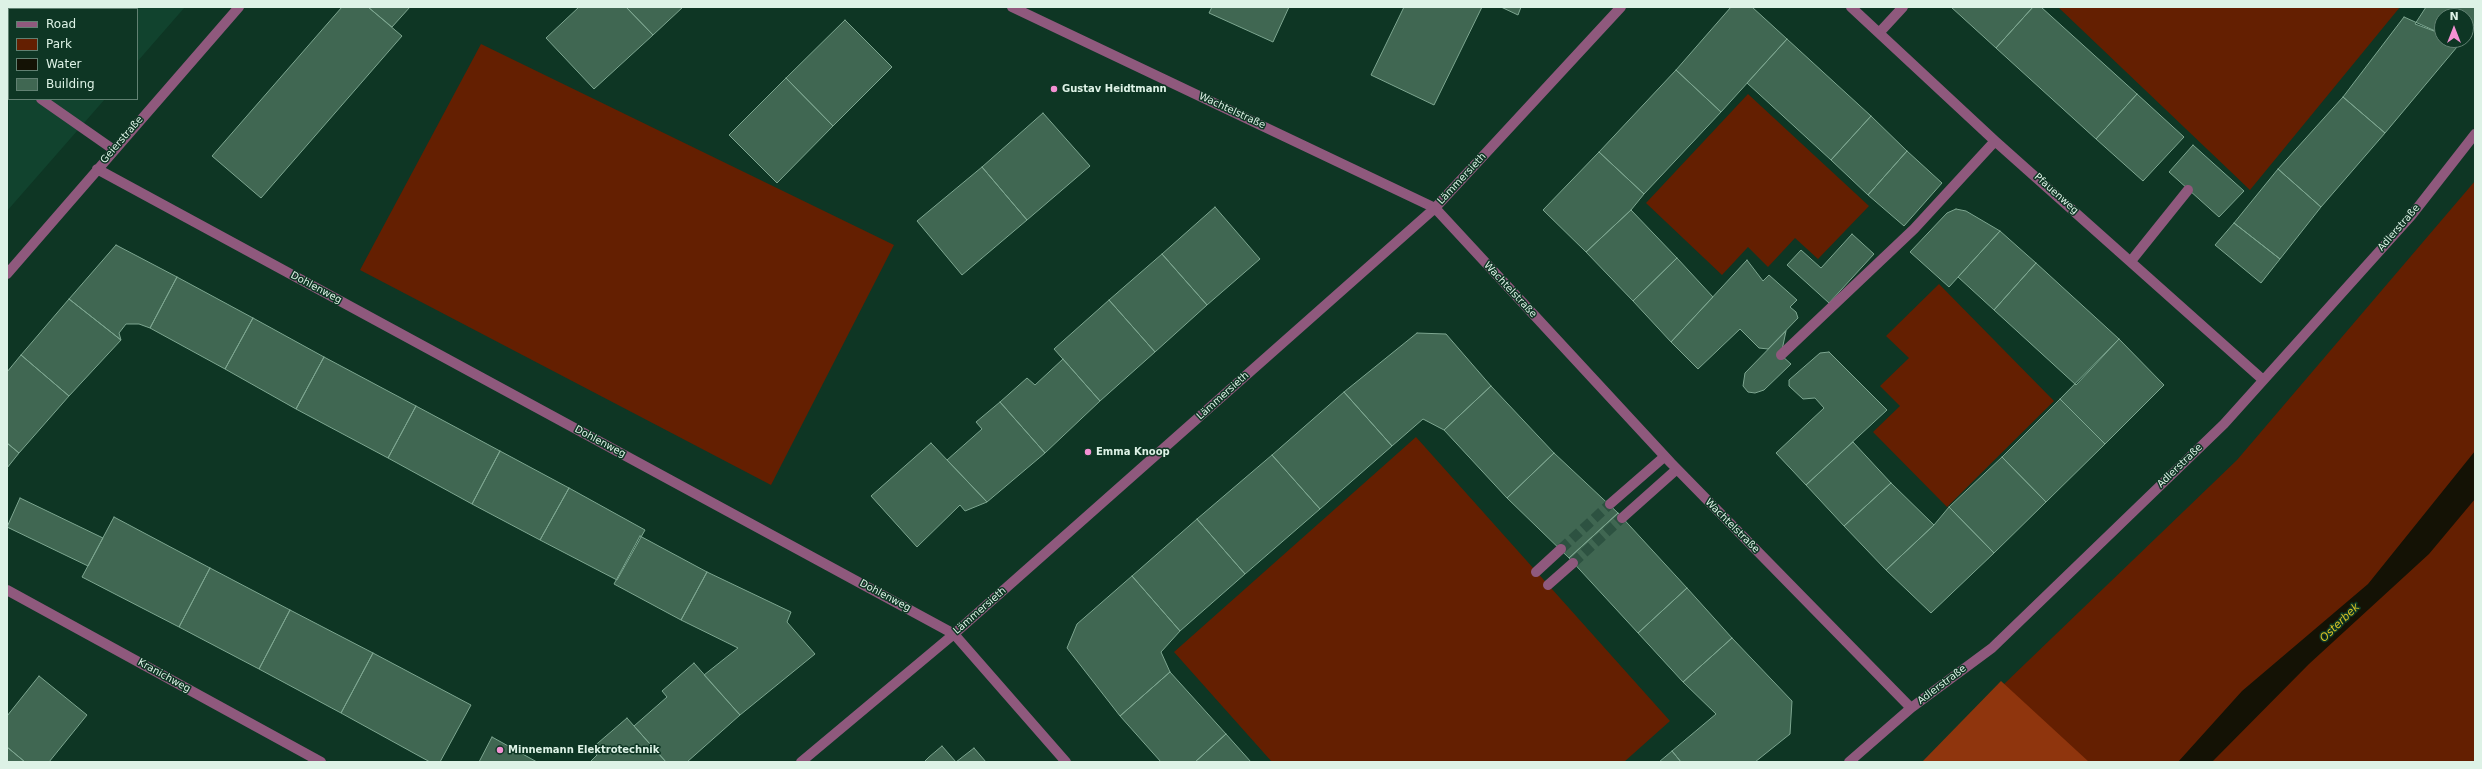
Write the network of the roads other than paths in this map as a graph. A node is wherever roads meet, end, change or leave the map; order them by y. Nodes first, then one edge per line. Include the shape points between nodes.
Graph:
1 (239, 7) edge
2 (1012, 7) edge
3 (1621, 7) edge
4 (1851, 7) edge
5 (1903, 7) edge
6 (1879, 33) junction
7 (42, 100) edge
8 (2475, 134) edge
9 (1995, 141) junction
10 (114, 150) junction
11 (97, 169) junction
12 (2188, 190) dead end
13 (1435, 208) junction
14 (2131, 261) junction
15 (7, 274) edge
16 (1781, 355) dead end
17 (2262, 379) junction
18 (1664, 457) junction
19 (1677, 469) junction
20 (1610, 504) tunnel mouth
21 (1622, 518) tunnel mouth
22 (1561, 549) tunnel mouth
23 (1573, 563) tunnel mouth
24 (1536, 572) dead end
25 (1548, 585) dead end
26 (7, 590) edge
27 (954, 634) junction
28 (1911, 708) junction
29 (321, 762) edge
30 (801, 762) edge
31 (1066, 762) edge
32 (1848, 762) edge

1 - 10 street, Geierstraße
2 - 13 street, Wachtelstraße
3 - 13 street, Lämmersieth
4 - 6 street, Pfauenweg
5 - 6 street
6 - 9 street, Pfauenweg
7 - 10 street
8 - 17 street, Adlerstraße via 2411,216
9 - 14 street, Pfauenweg
9 - 16 street via 1914,229
10 - 11 street, Geierstraße
11 - 15 street, Geierstraße
11 - 27 street, Dohlenweg
12 - 14 street
13 - 18 street, Wachtelstraße
13 - 27 street, Lämmersieth
14 - 17 street, Pfauenweg
17 - 28 street, Adlerstraße via 2224,424 1992,648
18 - 19 street, Wachtelstraße
18 - 20 street
19 - 21 street
19 - 28 street, Wachtelstraße
22 - 24 street
23 - 25 street
26 - 29 street, Kranichweg
27 - 30 street, Lämmersieth
27 - 31 street, Dohlenweg
28 - 32 street, Adlerstraße

